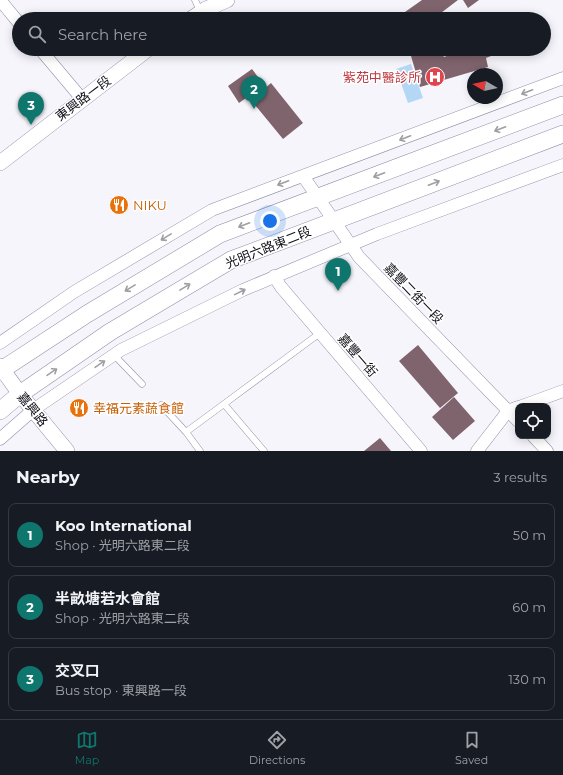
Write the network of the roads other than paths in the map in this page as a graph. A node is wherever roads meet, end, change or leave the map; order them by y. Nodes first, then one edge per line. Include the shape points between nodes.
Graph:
1 (0, 0) edge
2 (227, 0) edge
3 (196, 11) edge
4 (12, 15) edge
5 (46, 56) edge
6 (139, 56) edge
7 (563, 78) edge
8 (82, 99) junction
9 (563, 105) edge
10 (563, 134) edge
11 (0, 163) edge
12 (563, 165) edge
13 (302, 176) junction
14 (317, 198) junction
15 (335, 221) junction
16 (351, 244) junction
17 (274, 276) junction
18 (320, 333) junction
19 (0, 343) edge
20 (114, 355) junction
21 (1, 369) edge
22 (142, 384) dead end
23 (563, 391) edge
24 (20, 394) junction
25 (530, 403) edge
26 (224, 404) junction
27 (161, 405) dead end
28 (513, 409) edge
29 (33, 410) junction
30 (0, 411) edge
31 (186, 432) junction
32 (0, 439) edge
33 (536, 439) edge
34 (67, 451) edge
35 (200, 451) edge
36 (264, 451) edge
37 (421, 451) edge
38 (477, 451) edge
39 (547, 451) edge

1 - 4 street
2 - 3 street
5 - 8 street
6 - 8 street, 東興路一段
7 -> 13 street
8 - 11 street, 東興路一段
9 -> 14 main road
15 -> 10 main road, 光明六路東二段
12 - 16 street
13 - 14 street, 嘉豐二街一段
13 -> 19 street via 212,210 74,292
14 - 15 street, 嘉豐二街一段
14 -> 21 main road via 220,234
15 - 16 street, 嘉豐二街一段
24 -> 15 main road, 光明六路東二段 via 110,332 231,260
16 - 17 street
16 - 28 street, 嘉豐二街一段 via 359,257
17 - 18 street, 嘉豐一街
20 -> 17 street
18 - 26 lane
18 - 37 street, 嘉豐一街
20 - 22 lane
29 -> 20 street
21 - 24 street, 嘉興路
23 - 25 street
24 - 29 street, 嘉興路
24 - 30 main road, 光明六路東二段
26 - 31 lane
26 - 36 lane
27 - 31 lane
28 - 38 street
29 - 32 street
29 - 34 street, 嘉興路
31 - 35 lane
33 - 39 street

